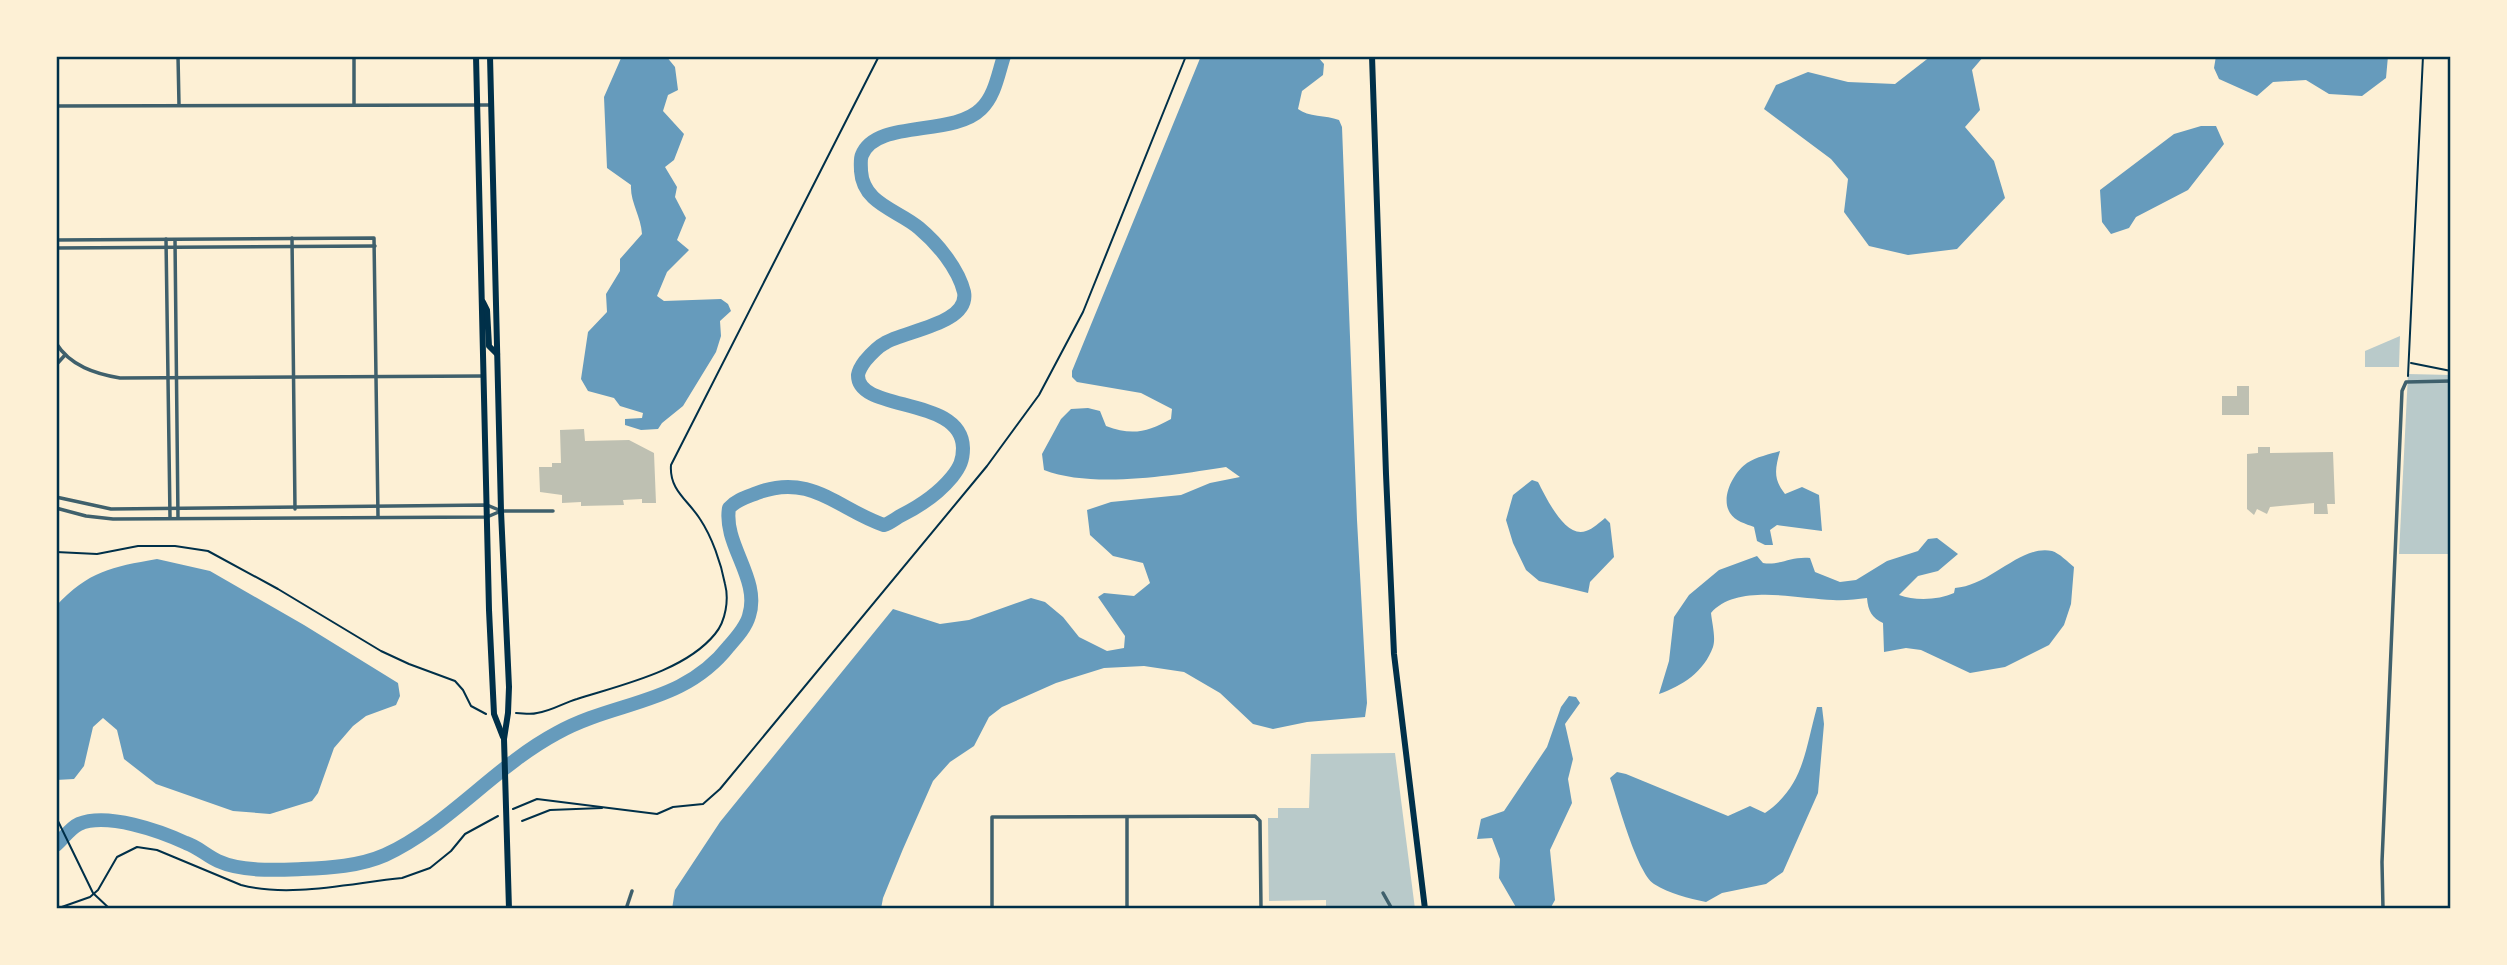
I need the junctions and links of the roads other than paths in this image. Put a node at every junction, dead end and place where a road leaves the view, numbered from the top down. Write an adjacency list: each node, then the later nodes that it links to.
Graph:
1 (178, 56): 6 (street)
2 (354, 56): 7 (street)
3 (476, 56): 8 (main road)
4 (490, 56): 9 (main road)
5 (1373, 56): 56 (main road)
6 (179, 105): 7 (street); 10 (street)
7 (354, 105): 8 (street)
8 (476, 105): 9 (street); 20 (main road)
9 (491, 105): 23 (main road)
10 (56, 106)
11 (292, 238): 13 (street); 15 (street); 16 (street)
12 (166, 239): 13 (street); 14 (street); 17 (street)
13 (175, 239): 18 (street)
14 (56, 240)
15 (292, 246): 16 (street); 18 (street); 27 (street)
16 (374, 246): 28 (street)
17 (166, 247): 18 (street); 19 (street); 29 (street)
18 (175, 247): 30 (street)
19 (56, 248)
20 (482, 300): 23 (main road); 26 (main road)
21 (56, 343): 22 (street)
22 (58, 351): 24 (street)
23 (497, 354): 39 (main road)
24 (65, 355): 25 (street); 29 (street)
25 (56, 365)
26 (484, 376): 28 (street); 33 (main road)
27 (293, 377): 28 (street); 30 (street); 38 (street)
28 (374, 377): 34 (street)
29 (167, 378): 30 (street); 36 (street)
30 (176, 378): 37 (street)
31 (2451, 381): 57 (street)
32 (56, 496): 36 (street)
33 (487, 505): 34 (street); 39 (street); 43 (main road)
34 (377, 507): 38 (street); 41 (street)
35 (56, 508): 44 (street)
36 (170, 509): 37 (street); 44 (street)
37 (178, 509): 38 (street); 45 (street)
38 (295, 509): 42 (street)
39 (501, 511): 40 (street); 43 (street); 46 (main road)
40 (553, 511)
41 (378, 516): 42 (street); 43 (street)
42 (295, 517): 45 (street)
43 (488, 517): 46 (main road)
44 (170, 518): 45 (street)
45 (178, 518)
46 (504, 739): 50 (main road)
47 (1128, 818): 52 (street); 53 (street); 54 (street)
48 (632, 891): 51 (street)
49 (1383, 893): 55 (street)
50 (509, 909)
51 (626, 909)
52 (992, 909)
53 (1127, 909)
54 (1261, 909)
55 (1392, 909)
56 (1425, 909)
57 (2383, 909)

